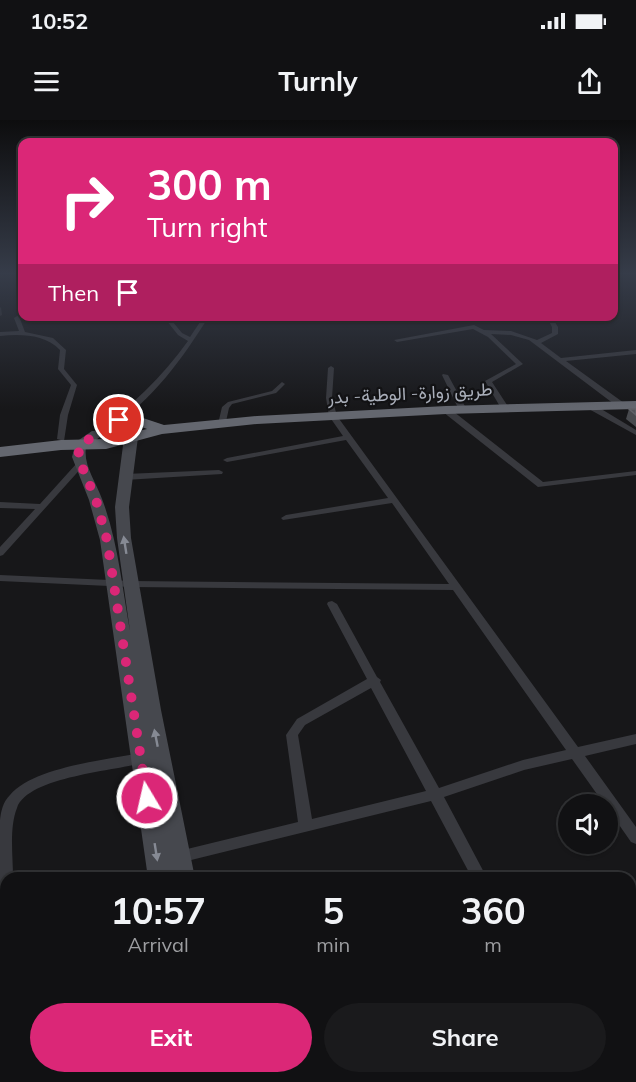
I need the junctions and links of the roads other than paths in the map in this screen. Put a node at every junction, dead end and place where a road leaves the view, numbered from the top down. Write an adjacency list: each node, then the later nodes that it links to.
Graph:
1 (19, 321): 5 (street)
2 (169, 321): 8 (street)
3 (204, 321): 8 (street)
4 (551, 321): 10 (street)
5 (22, 332): 7 (street); 28 (street)
6 (485, 332): 9 (street); 10 (street); 18 (street)
7 (0, 334)
8 (191, 340): 22 (street)
9 (397, 340)
10 (536, 343): 12 (street)
11 (636, 352): 12 (street)
12 (561, 360): 16 (street)
13 (331, 368): 21 (street)
14 (445, 375): 20 (street)
15 (282, 384): 23 (street)
16 (629, 405): 17 (highway, طريق زوارة- الوطية- بدر)
17 (590, 406): 18 (highway, طريق زوارة- الوطية- بدر); 26 (street)
18 (506, 408): 20 (highway, طريق زوارة- الوطية- بدر)
19 (446, 410): 20 (highway, طريق زوارة- الوطية- بدر); 21 (highway, طريق زوارة- الوطية- بدر); 35 (street)
20 (464, 410)
21 (333, 416): 23 (highway, طريق زوارة- الوطية- بدر); 27 (street)
22 (131, 424): 24 (highway); 24 (highway); 25 (highway); 29 (highway); 36 (street)
23 (222, 424): 24 (highway, طريق زوارة- الوطية- بدر)
24 (186, 427)
25 (96, 434): 28 (highway); 29 (street)
26 (636, 434)
27 (349, 437): 32 (street); 37 (street)
28 (61, 439): 30 (highway)
29 (80, 445): 31 (highway); 33 (street)
30 (0, 446)
31 (0, 452)
32 (227, 460)
33 (80, 465): 39 (street); 43 (street)
34 (219, 472): 36 (street)
35 (636, 473)
36 (125, 477): 43 (street, one-way to 36)
37 (394, 500): 40 (street); 44 (street)
38 (0, 505): 39 (street)
39 (42, 507): 41 (street)
40 (286, 518)
41 (0, 553)
42 (0, 578): 43 (street)
43 (122, 584): 44 (street); 49 (street); 53 (street, one-way to 43)
44 (456, 587): 48 (street)
45 (332, 604): 46 (street)
46 (375, 680): 50 (street); 51 (street)
47 (636, 739): 48 (street)
48 (572, 752): 50 (street); 52 (street)
49 (141, 758): 54 (street); 55 (street, one-way to 55)
50 (437, 794): 51 (street); 57 (street)
51 (306, 826): 53 (street)
52 (636, 838)
53 (179, 857): 56 (street)
54 (5, 872)
55 (159, 872)
56 (182, 872)
57 (477, 872)

